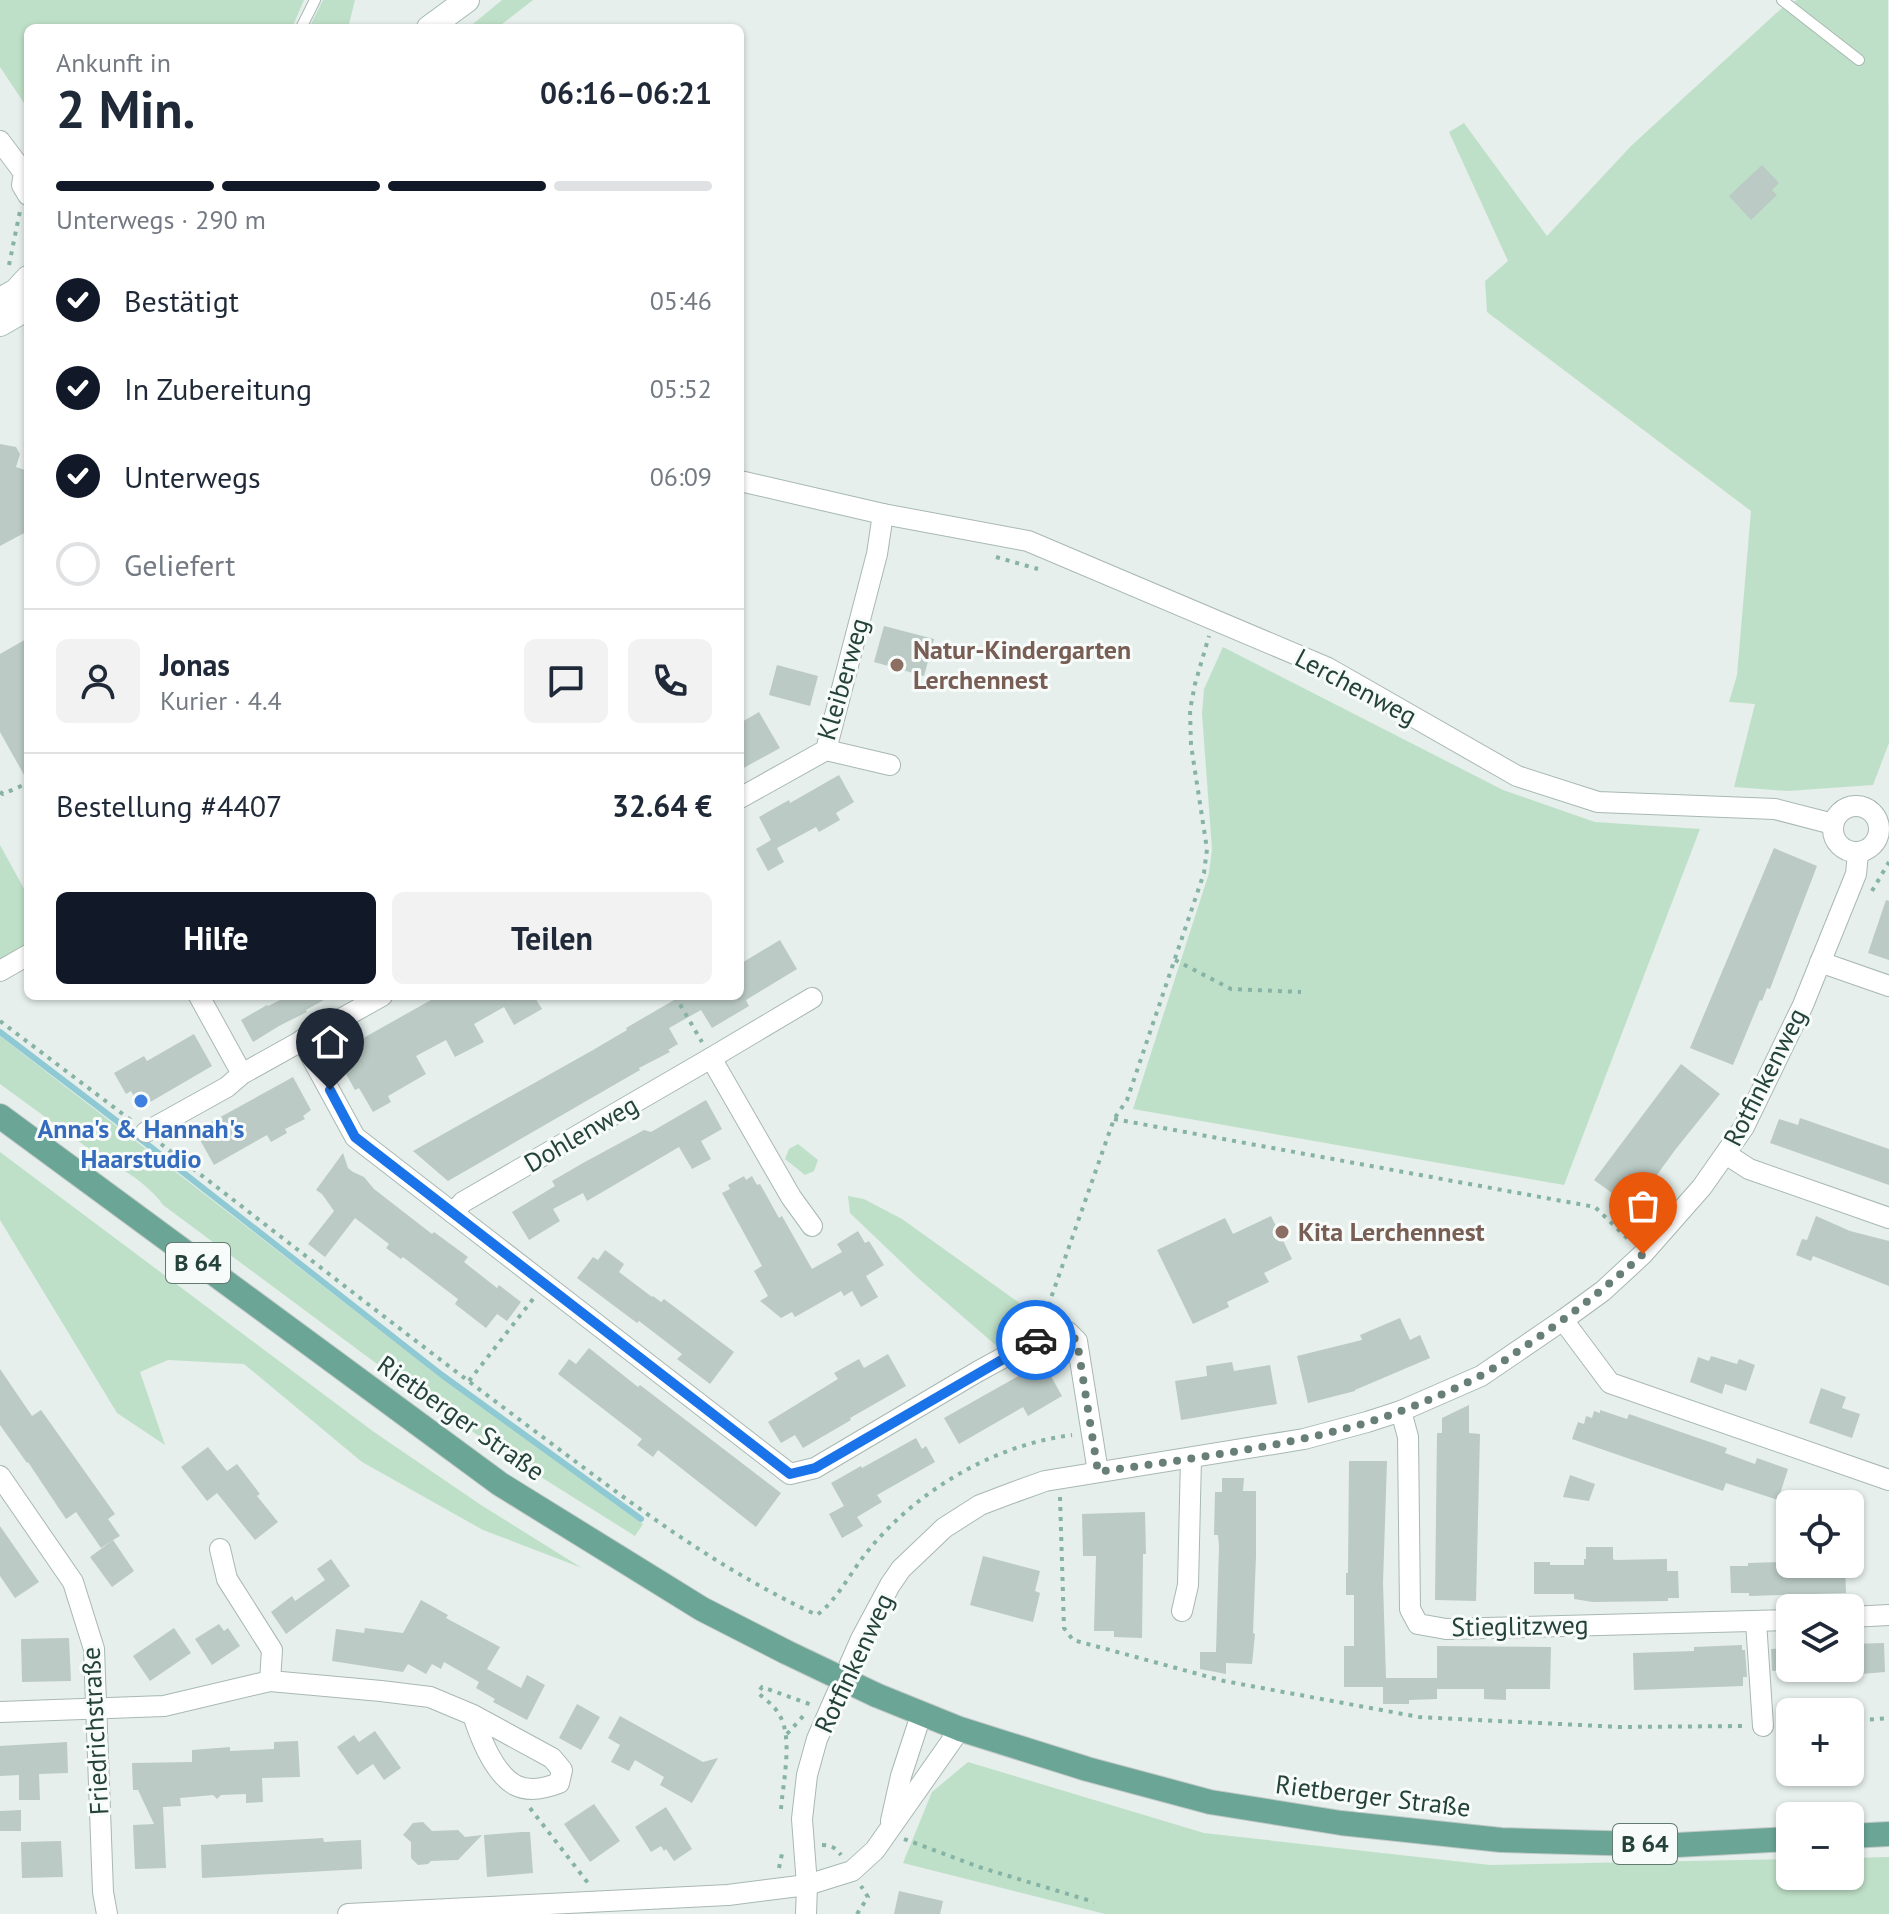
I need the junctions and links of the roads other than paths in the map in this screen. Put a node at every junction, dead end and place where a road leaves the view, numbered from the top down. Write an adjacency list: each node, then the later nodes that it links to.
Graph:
1 (315, 0): 4 (lane)
2 (467, 0): 5 (main road)
3 (1782, 0): 6 (lane)
4 (303, 24)
5 (434, 24)
6 (1859, 60)
7 (0, 141): 8 (street)
8 (24, 167): 9 (street)
9 (24, 188)
10 (17, 277): 11 (main road)
11 (0, 300)
12 (24, 310): 13 (main road)
13 (0, 324)
14 (744, 482): 15 (street, Lerchenweg)
15 (883, 514): 16 (street, Kleiberweg); 20 (street, Lerchenweg)
16 (826, 750): 17 (street); 18 (street, Kleiberweg)
17 (890, 765)
18 (744, 796)
19 (1883, 813): 20 (street); 21 (street)
20 (1833, 824): 21 (street)
21 (1858, 853): 23 (street, Rotfinkenweg)
22 (24, 957): 24 (street)
23 (1820, 962): 25 (street); 34 (street, Rotfinkenweg)
24 (0, 971)
25 (1889, 986)
26 (812, 998): 30 (street, Dohlenweg)
27 (201, 1000): 31 (street)
28 (375, 1000): 29 (street)
29 (302, 1040): 31 (street); 35 (street)
30 (711, 1058): 35 (street, Dohlenweg); 37 (street)
31 (242, 1074): 33 (street)
32 (0, 1116): 53 (main road, Rietberger Straße / B 64, bridge)
33 (146, 1132)
34 (1726, 1154): 36 (street); 38 (street, Rotfinkenweg)
35 (453, 1213): 41 (street)
36 (1889, 1218)
37 (812, 1226)
38 (1563, 1320): 39 (street, Rotfinkenweg); 43 (street)
39 (1401, 1411): 40 (street, Rotfinkenweg); 49 (street, Stieglitzweg)
40 (1191, 1458): 41 (street, Rotfinkenweg); 45 (street)
41 (1098, 1472): 61 (street, Rotfinkenweg)
42 (0, 1476): 51 (street, Friedrichstraße)
43 (1889, 1480)
44 (220, 1549): 50 (street)
45 (1182, 1611)
46 (1889, 1615): 47 (street)
47 (1864, 1616)
48 (1776, 1621): 49 (street, Stieglitzweg)
49 (1756, 1622): 55 (street)
50 (270, 1681): 51 (street); 54 (street)
51 (96, 1707): 52 (street); 62 (street, Friedrichstraße)
52 (0, 1712)
53 (922, 1712): 56 (main road, Rietberger Straße / B 64); 57 (street)
54 (473, 1715): 54 (street)
55 (1763, 1726)
56 (960, 1729): 57 (street); 60 (main road, Rietberger Straße / B 64)
57 (888, 1830): 61 (street)
58 (1889, 1834): 59 (main road)
59 (1864, 1835)
60 (1776, 1840)
61 (807, 1885): 63 (street); 64 (street, Rotfinkenweg)
62 (107, 1914)
63 (348, 1914)
64 (806, 1914)

